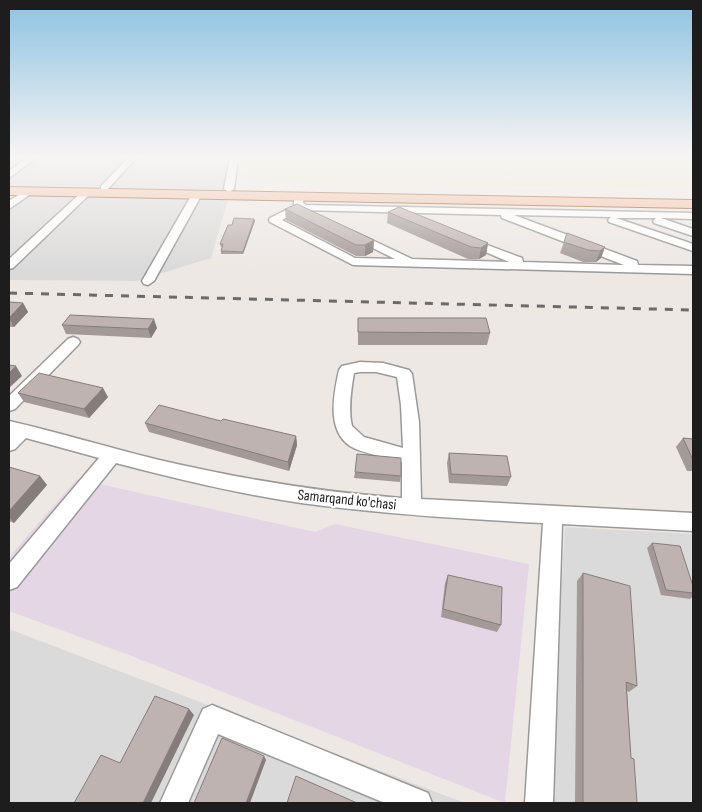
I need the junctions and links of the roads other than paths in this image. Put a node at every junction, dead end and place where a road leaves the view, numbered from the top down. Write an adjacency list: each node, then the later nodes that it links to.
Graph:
1 (22, 196): 9 (street)
2 (83, 196): 22 (street)
3 (196, 196): 26 (street)
4 (281, 196): 7 (main road)
5 (517, 196): 6 (main road)
6 (693, 198)
7 (298, 204): 8 (main road); 10 (street); 15 (lane); 21 (lane)
8 (693, 204)
9 (9, 206)
10 (394, 210): 11 (street); 16 (street)
11 (495, 212): 12 (street); 24 (street)
12 (598, 214): 13 (street); 20 (lane)
13 (642, 215): 14 (street); 18 (lane)
14 (693, 216)
15 (324, 221)
16 (420, 221)
17 (342, 229): 21 (lane)
18 (693, 233)
19 (456, 236): 23 (street)
20 (693, 248)
21 (414, 263): 23 (lane)
22 (9, 265)
23 (527, 265): 24 (lane)
24 (644, 268): 25 (lane)
25 (693, 270)
26 (148, 281)
27 (73, 342): 28 (street)
28 (9, 405)
29 (16, 429): 30 (street); 31 (street, Samarqand ko'chasi)
30 (9, 444)
31 (113, 454): 33 (street, Samarqand ko'chasi); 36 (street)
32 (410, 457): 32 (street); 33 (street)
33 (412, 507): 34 (street, Samarqand ko'chasi)
34 (553, 515): 35 (street, Samarqand ko'chasi); 39 (street)
35 (693, 522)
36 (9, 580)
37 (174, 803): 38 (street)
38 (418, 803)
39 (539, 803)

